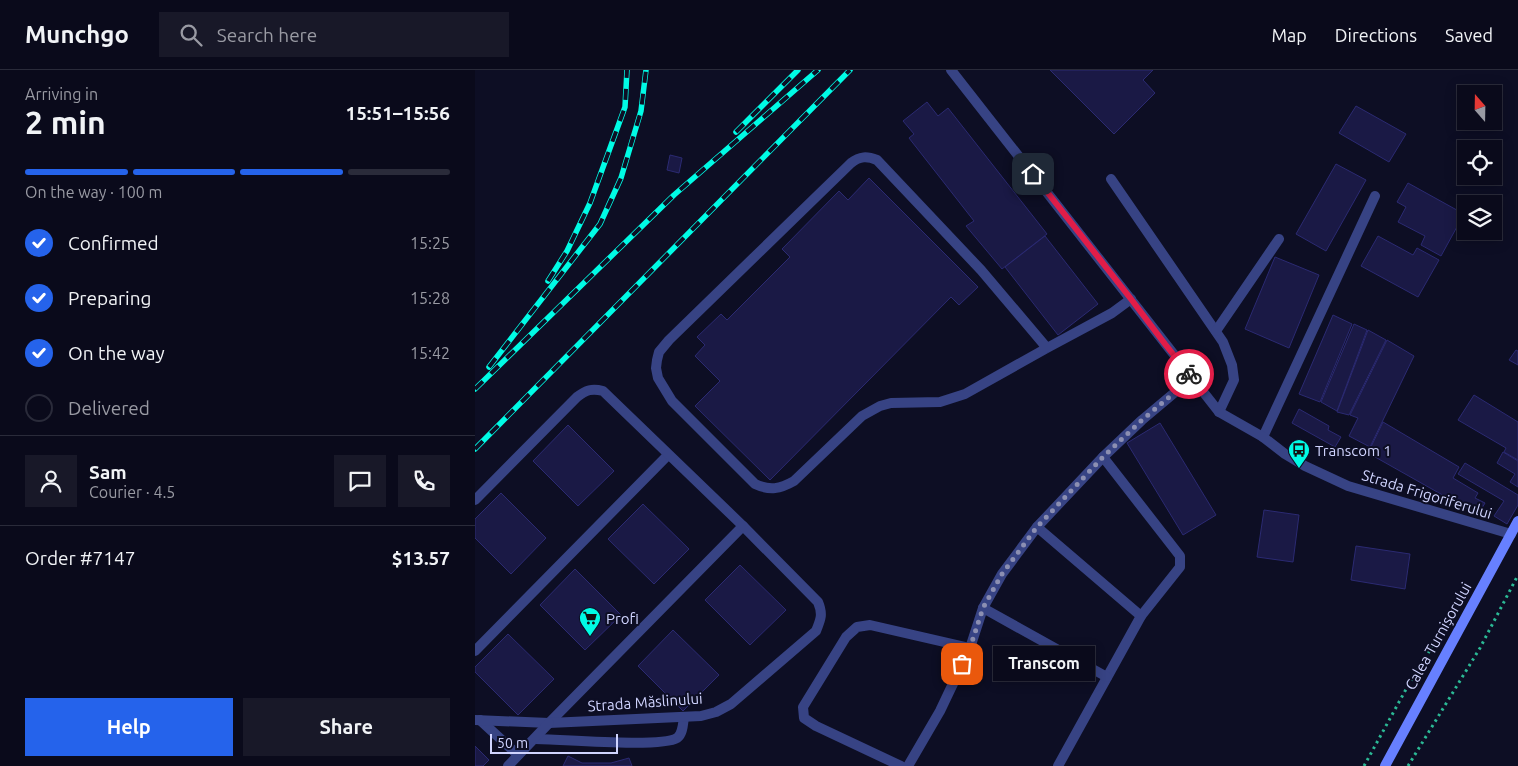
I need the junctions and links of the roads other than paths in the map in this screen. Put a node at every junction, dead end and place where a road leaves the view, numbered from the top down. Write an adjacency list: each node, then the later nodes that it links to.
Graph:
1 (951, 70): 5 (street, Strada Frigoriferului)
2 (1111, 178): 6 (street)
3 (1375, 196): 10 (street)
4 (1279, 239): 6 (street)
5 (1131, 299): 7 (street); 8 (street, Strada Frigoriferului)
6 (1216, 331): 9 (street)
7 (1047, 348): 7 (street)
8 (1192, 378): 9 (street, Strada Frigoriferului); 12 (street)
9 (1219, 412): 10 (street, Strada Frigoriferului)
10 (1263, 437): 17 (street, Strada Frigoriferului)
11 (668, 455): 13 (street, Strada Măslinului); 15 (street, Strada Măslinului); 21 (street)
12 (1103, 457): 16 (street); 19 (street)
13 (475, 500)
14 (1518, 521): 17 (street, Calea Turnișorului)
15 (743, 526): 23 (street, Strada Măslinului); 25 (street, Strada Măslinului)
16 (1037, 527): 18 (street); 19 (street)
17 (1511, 534): 32 (street, Calea Turnișorului)
18 (983, 608): 20 (street); 22 (street)
19 (1141, 616): 22 (street)
20 (970, 648): 29 (street); 30 (street)
21 (475, 651)
22 (1107, 677): 31 (street)
23 (684, 717): 25 (street, Strada Măslinului); 26 (street)
24 (477, 720): 25 (street, Strada Măslinului); 27 (street)
25 (549, 723): 26 (street, Strada Măslinului)
26 (535, 738): 27 (street, Strada Măslinului)
27 (518, 755): 28 (street, Strada Măslinului)
28 (508, 766)
29 (901, 766)
30 (908, 766)
31 (1058, 766)
32 (1385, 766)

